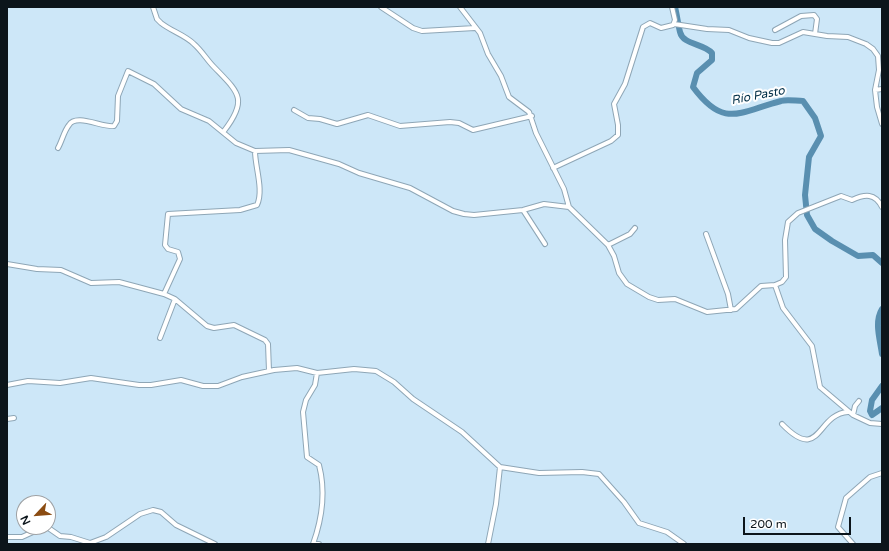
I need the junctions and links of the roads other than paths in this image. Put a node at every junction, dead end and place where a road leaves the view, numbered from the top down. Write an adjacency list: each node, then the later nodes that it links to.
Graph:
1 (153, 7): 14 (street)
2 (381, 7): 6 (street)
3 (460, 7): 6 (street)
4 (672, 7): 5 (street)
5 (676, 24): 8 (street); 17 (street)
6 (475, 28): 12 (street)
7 (775, 30): 8 (street)
8 (815, 34): 10 (street)
9 (882, 89): 10 (street)
10 (875, 90): 13 (street)
11 (294, 110): 12 (street)
12 (532, 116): 17 (street)
13 (882, 124)
14 (224, 131): 15 (street); 16 (street)
15 (58, 148)
16 (255, 151): 20 (street); 27 (street)
17 (553, 168): 19 (street)
18 (882, 206): 26 (street)
19 (568, 207): 20 (street); 24 (street)
20 (523, 210): 23 (street)
21 (635, 228): 24 (street)
22 (706, 234): 29 (street)
23 (545, 244)
24 (608, 245): 29 (street)
25 (7, 264): 27 (street)
26 (775, 285): 29 (street); 35 (street)
27 (164, 294): 28 (street)
28 (174, 299): 30 (street); 31 (street)
29 (731, 310)
30 (160, 338)
31 (268, 371): 32 (street); 33 (street)
32 (316, 373): 41 (street); 47 (street)
33 (7, 385)
34 (859, 400): 36 (street)
35 (849, 412): 36 (street); 39 (street)
36 (853, 415): 40 (street)
37 (14, 418): 38 (street)
38 (7, 419)
39 (782, 424)
40 (882, 424)
41 (500, 467): 49 (street); 50 (street)
42 (882, 473): 51 (street)
43 (56, 533): 46 (street)
44 (26, 535): 45 (street)
45 (7, 537)
46 (215, 544)
47 (313, 544): 48 (street)
48 (320, 544)
49 (488, 544)
50 (684, 544)
51 (853, 544)

